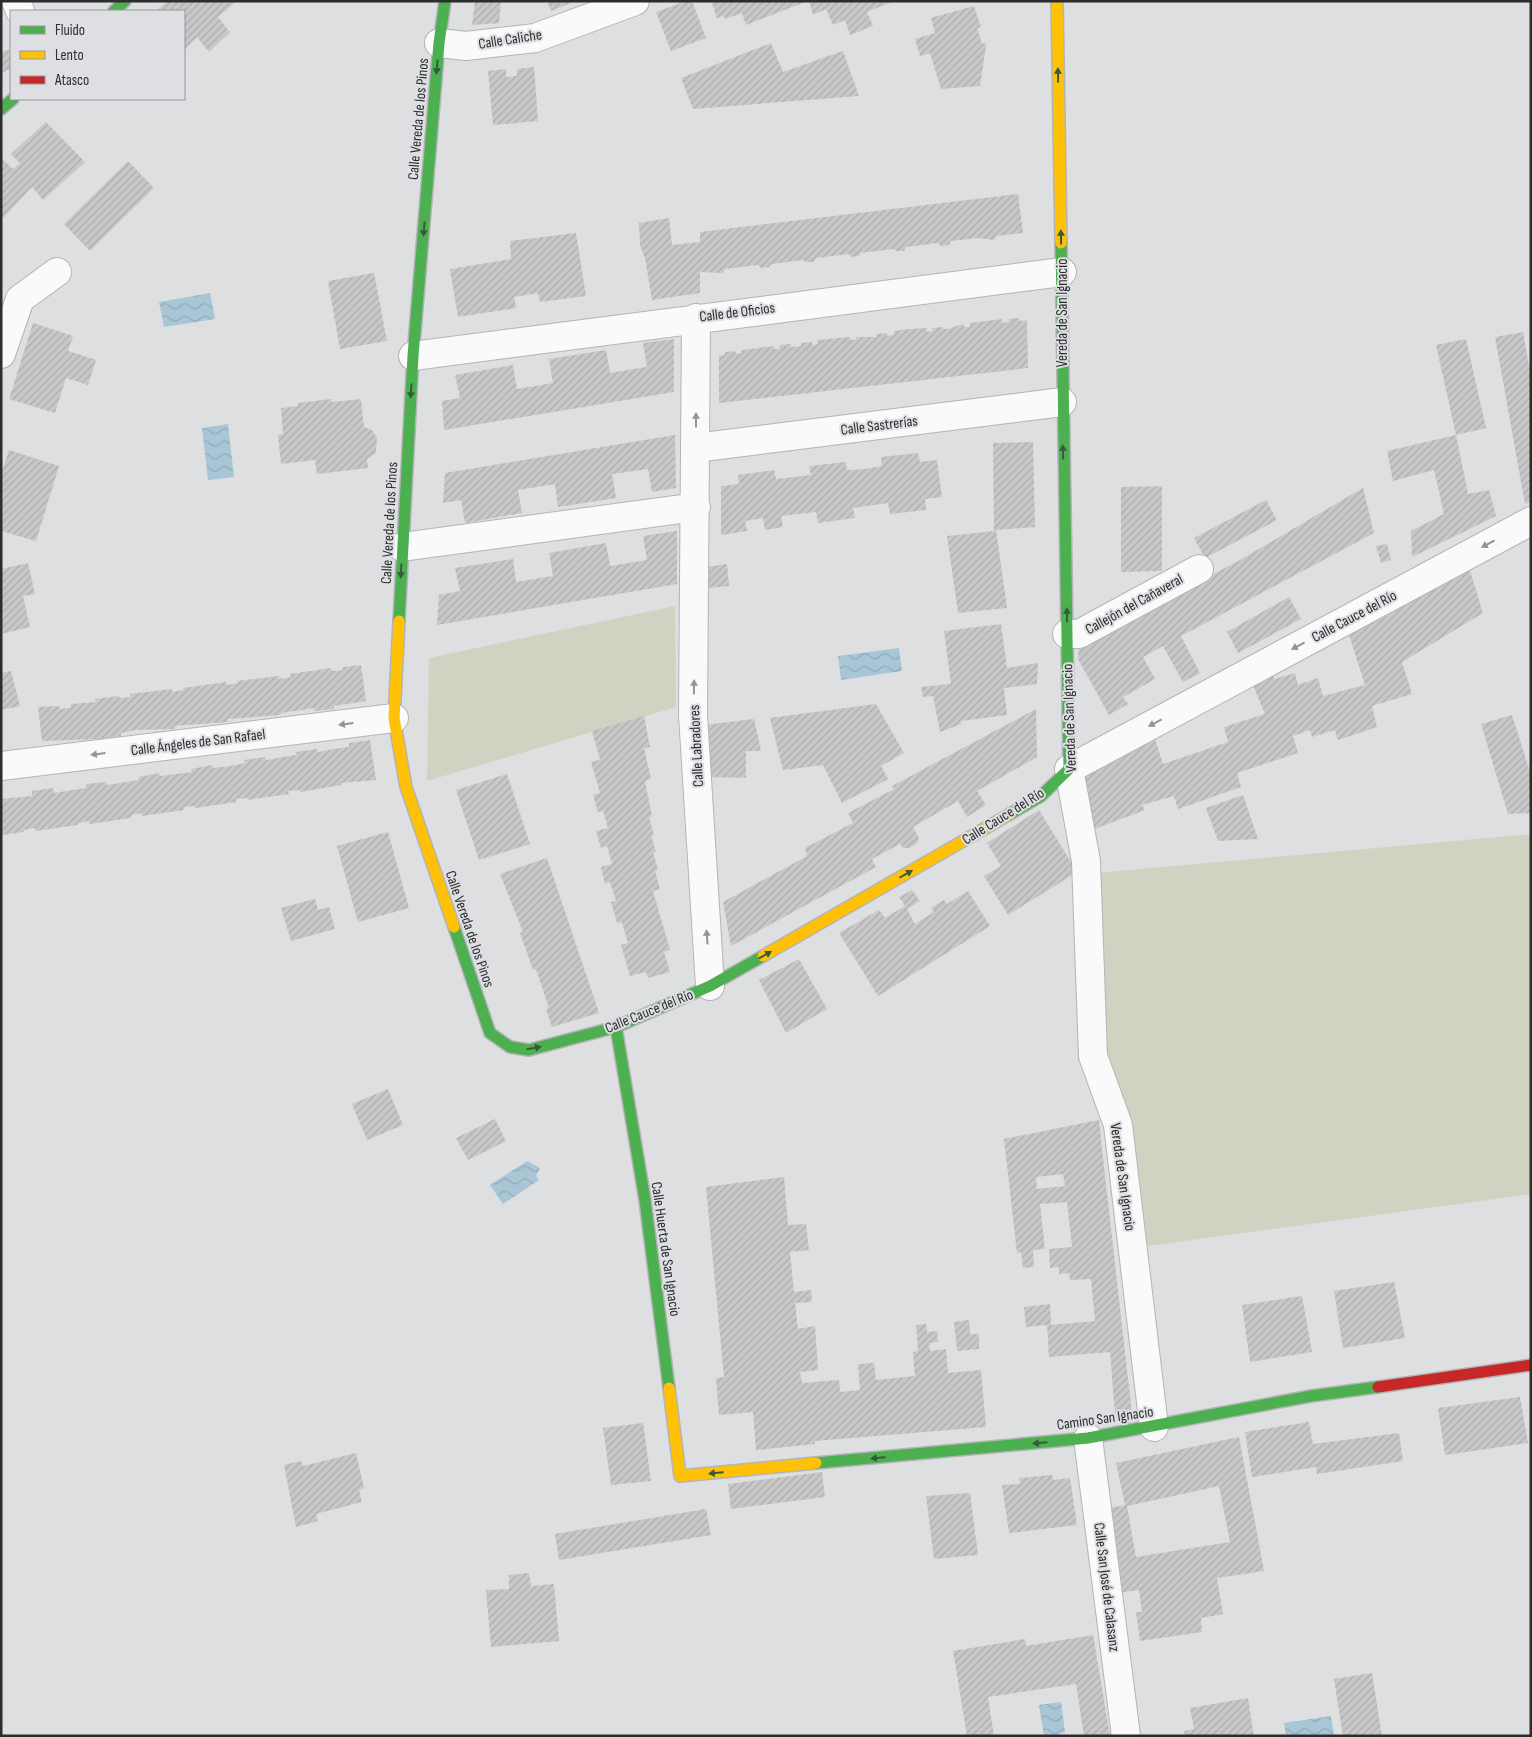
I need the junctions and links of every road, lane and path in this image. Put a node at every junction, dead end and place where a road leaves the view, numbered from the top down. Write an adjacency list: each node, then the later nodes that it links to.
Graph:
1 (125, 1): 5 (street)
2 (445, 1): 6 (street, Calle Vereda de los Pinos)
3 (635, 1): 6 (street, Calle Caliche)
4 (1057, 1): 10 (street, Vereda de San Ignacio, one-way to 4)
5 (115, 10)
6 (439, 43): 13 (street, Calle Vereda de los Pinos, one-way to 13)
7 (12, 100): 8 (street)
8 (1, 109)
9 (57, 272): 12 (street)
10 (1062, 272): 11 (street, Calle de Oficios); 14 (street, Vereda de San Ignacio)
11 (696, 318): 13 (street, Calle de Oficios); 15 (street, Calle Labradores, one-way to 11)
12 (1, 354)
13 (413, 356): 18 (street, Calle Vereda de los Pinos, one-way to 18)
14 (1062, 402): 15 (street, Calle Sastrerías); 20 (street, Vereda de San Ignacio, one-way to 14)
15 (696, 448): 16 (street, Calle Labradores)
16 (696, 507): 18 (street); 24 (street, Calle Labradores, one-way to 16)
17 (1531, 521): 23 (street, Calle Cauce del Río, one-way to 23)
18 (402, 547): 21 (street, Calle Vereda de los Pinos, one-way to 21)
19 (1199, 569): 20 (street, Callejón del Cañaveral)
20 (1067, 634): 23 (street, Vereda de San Ignacio)
21 (394, 718): 22 (street, Calle Ángeles de San Rafael, one-way to 22); 26 (street, Calle Vereda de los Pinos)
22 (1, 766)
23 (1069, 769): 24 (street, Calle Cauce del Río, one-way to 23); 28 (street, Vereda de San Ignacio)
24 (710, 986): 25 (street, Calle Cauce del Río)
25 (616, 1027): 26 (street, Calle Cauce del Río, one-way to 25); 30 (street, Calle Huerta de San Ignacio)
26 (490, 1033)
27 (1531, 1365): 28 (street, Camino San Ignacio)
28 (1154, 1427): 29 (street, Camino San Ignacio)
29 (1088, 1438): 30 (street, Camino San Ignacio, one-way to 30); 31 (street, Calle San José de Calasanz)
30 (680, 1476)
31 (1126, 1736)

